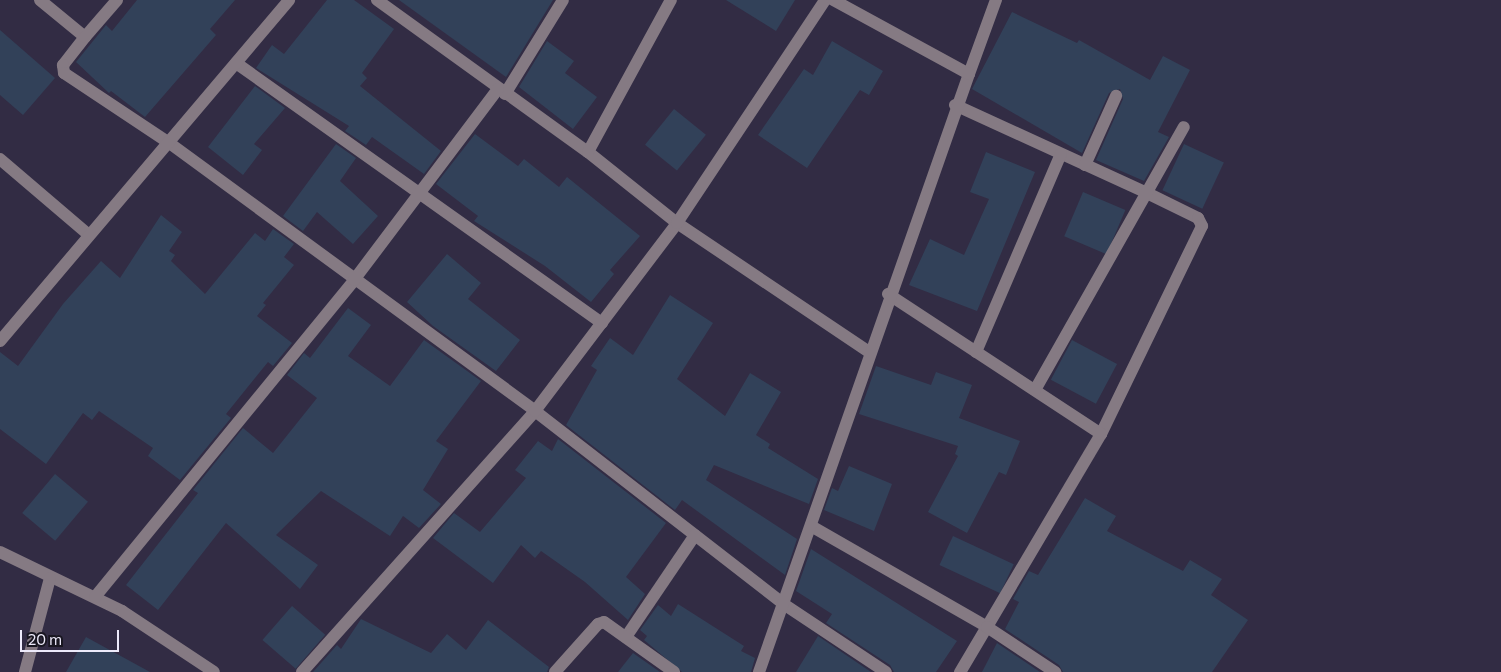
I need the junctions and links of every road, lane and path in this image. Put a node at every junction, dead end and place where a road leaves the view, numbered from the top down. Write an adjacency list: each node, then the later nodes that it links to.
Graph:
1 (40, 0): 10 (street)
2 (117, 0): 10 (street)
3 (289, 0): 11 (street)
4 (377, 0): 13 (street)
5 (563, 0): 13 (street)
6 (671, 0): 18 (street)
7 (825, 0): 24 (street)
8 (833, 0): 12 (street)
9 (996, 0): 12 (street)
10 (85, 37): 17 (street)
11 (236, 62): 17 (street); 23 (street)
12 (969, 74): 15 (street)
13 (501, 92): 18 (street); 23 (street)
14 (1116, 96): 21 (street)
15 (955, 105): 19 (street); 27 (street)
16 (1184, 127): 22 (street)
17 (168, 142): 25 (street); 26 (street)
18 (588, 152): 24 (street)
19 (1061, 154): 21 (street); 31 (street)
20 (0, 159): 25 (street)
21 (1085, 165): 22 (street)
22 (1147, 193): 32 (street); 34 (street)
23 (419, 194): 26 (street); 28 (street)
24 (677, 223): 28 (street); 30 (street)
25 (89, 236): 29 (street)
26 (354, 280): 33 (street); 39 (street)
27 (888, 294): 30 (street); 31 (street)
28 (602, 323): 33 (street)
29 (0, 341)
30 (869, 352): 35 (street)
31 (976, 352): 32 (street)
32 (1035, 390): 34 (street)
33 (535, 411): 36 (street); 45 (street)
34 (1101, 434): 41 (street)
35 (811, 526): 40 (street); 41 (street)
36 (695, 534): 40 (street); 42 (street)
37 (0, 552): 38 (street)
38 (50, 578): 39 (street); 43 (street)
39 (95, 597): 44 (street)
40 (785, 605): 48 (street); 49 (street)
41 (987, 627): 50 (street); 51 (street)
42 (626, 637): 46 (street); 47 (street)
43 (25, 672)
44 (214, 672)
45 (302, 672)
46 (555, 672)
47 (674, 672)
48 (759, 672)
49 (886, 672)
50 (960, 672)
51 (1055, 672)

